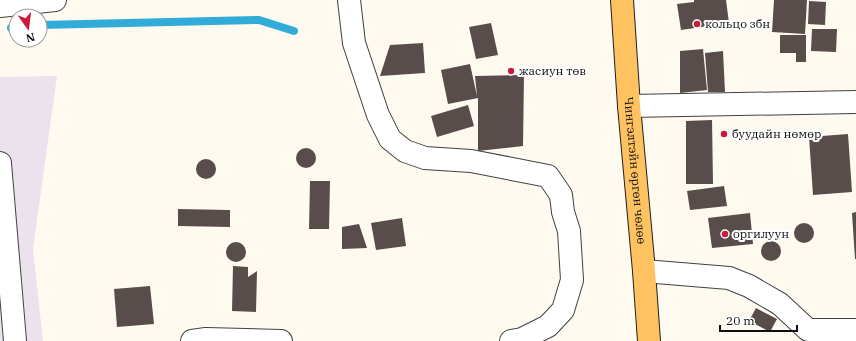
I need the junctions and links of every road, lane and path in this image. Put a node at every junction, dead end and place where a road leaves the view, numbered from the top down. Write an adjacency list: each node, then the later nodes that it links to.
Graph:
1 (55, 0): 4 (street)
2 (349, 0): 14 (street)
3 (622, 0): 6 (main road, Чингэлтэйн өргөн чөлөө)
4 (0, 6)
5 (856, 102): 6 (street)
6 (629, 106): 8 (main road, Чингэлтэйн өргөн чөлөө)
7 (0, 163): 11 (street)
8 (644, 271): 10 (street); 15 (main road, Чингэлтэйн өргөн чөлөө)
9 (856, 330): 10 (street)
10 (813, 336)
11 (15, 341)
12 (192, 341): 13 (street)
13 (281, 341)
14 (511, 341)
15 (649, 341)

